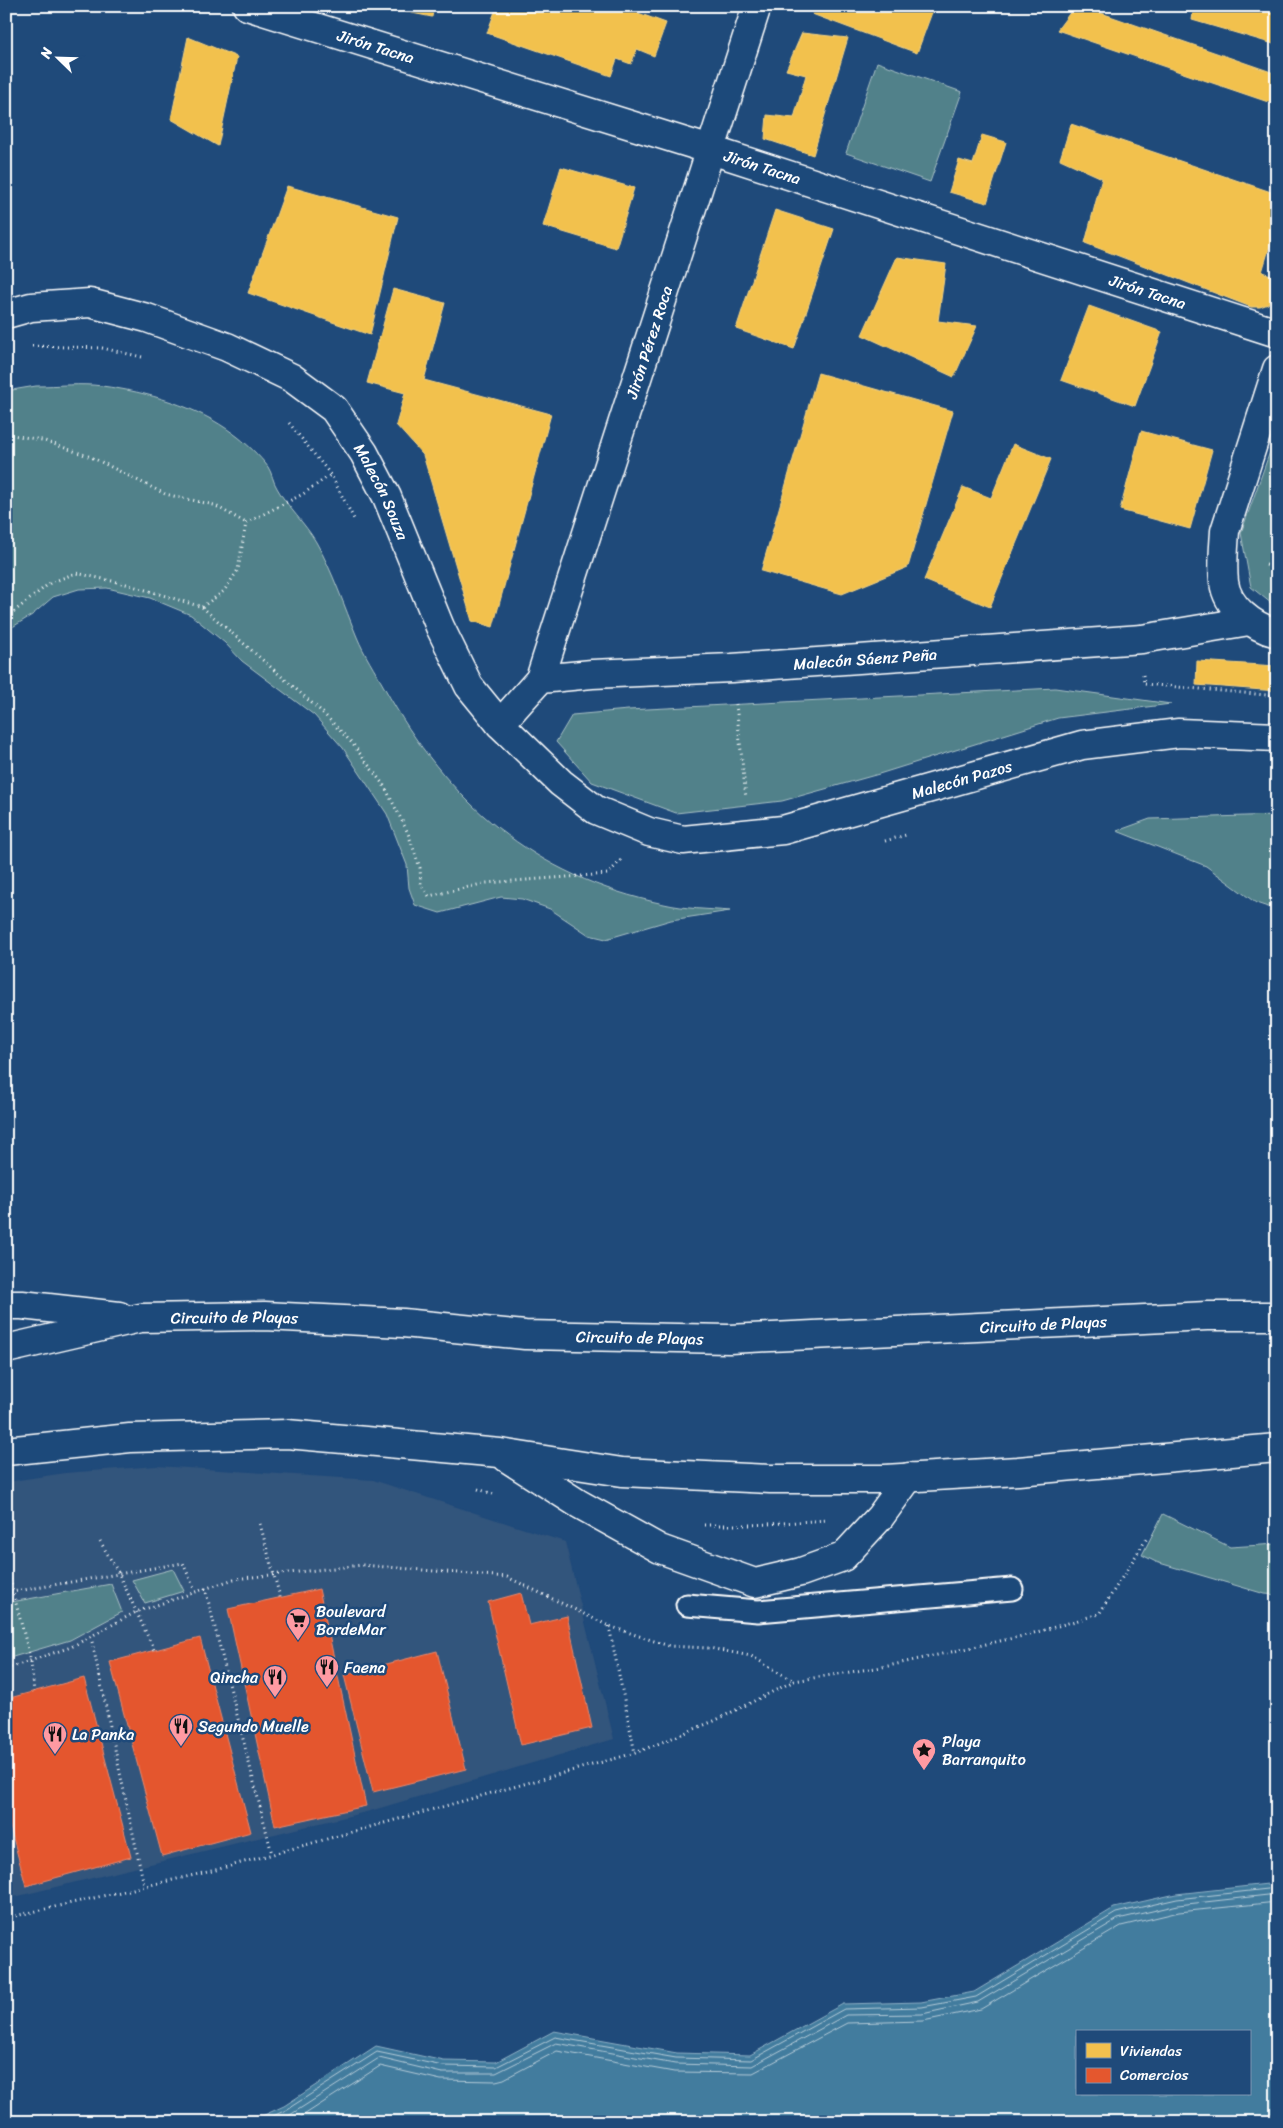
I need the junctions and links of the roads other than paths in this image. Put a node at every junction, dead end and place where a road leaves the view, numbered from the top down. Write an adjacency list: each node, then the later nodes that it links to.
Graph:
1 (247, 6): 3 (main road, Jirón Tacna)
2 (757, 6): 3 (main road, Jirón Pérez Roca)
3 (710, 150): 5 (main road, Jirón Tacna); 9 (main road, Jirón Pérez Roca)
4 (6, 314): 10 (main road, Malecón Souza)
5 (1277, 333)
6 (1277, 369): 7 (main road)
7 (1249, 621): 8 (main road); 9 (main road, Malecón Sáenz Peña)
8 (1277, 633)
9 (540, 679): 10 (main road)
10 (500, 724): 12 (main road, Malecón Souza)
11 (1277, 737): 12 (main road, Malecón Pazos)
12 (649, 832)
13 (6, 1305): 15 (main road)
14 (1277, 1316): 15 (main road, Circuito de Playas)
15 (140, 1318): 16 (main road, Circuito de Playas)
16 (6, 1349)
17 (1277, 1448): 20 (main road)
18 (6, 1451): 19 (main road)
19 (500, 1453): 20 (main road); 21 (main road)
20 (908, 1477): 21 (main road)
21 (755, 1583): 24 (lane)
22 (1012, 1589): 24 (lane)
23 (687, 1605): 24 (lane)
24 (758, 1612)

